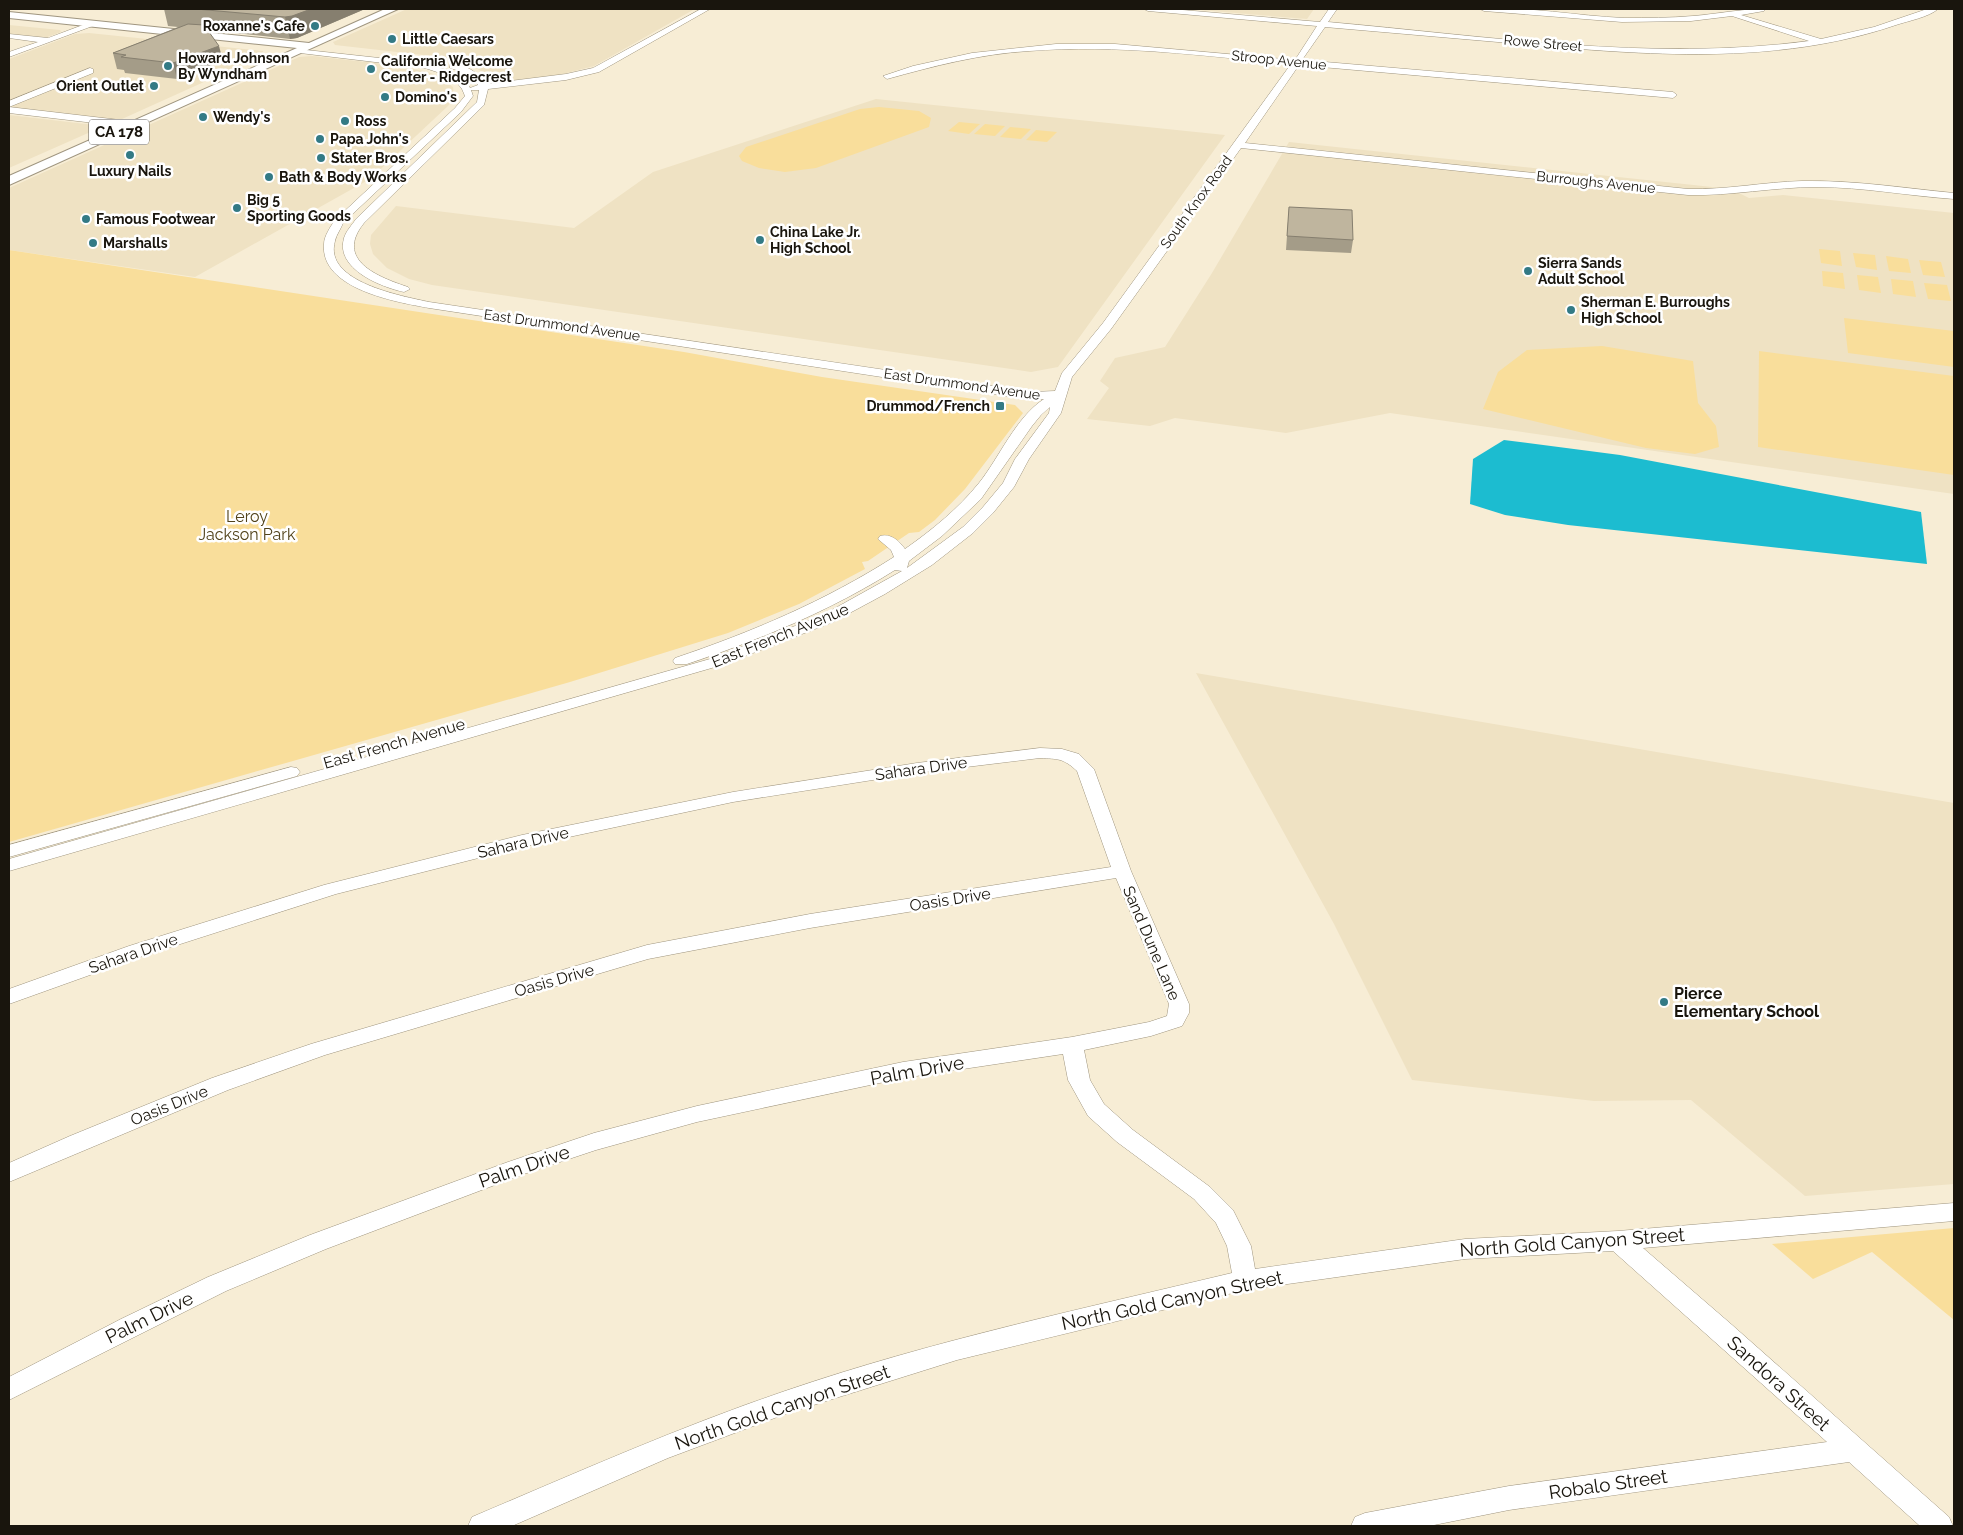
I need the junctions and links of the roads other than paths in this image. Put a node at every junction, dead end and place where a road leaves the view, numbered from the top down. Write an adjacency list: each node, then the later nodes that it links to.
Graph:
1 (377, 9): 20 (main road, CA 178)
2 (393, 9): 20 (main road, CA 178)
3 (706, 9): 26 (street)
4 (1148, 9): 15 (street, Rowe Street)
5 (1333, 9): 15 (street, South Knox Road)
6 (1484, 9): 11 (street)
7 (1707, 9): 12 (street)
8 (1761, 9): 12 (street)
9 (1934, 9): 19 (street, Rowe Street)
10 (9, 15): 14 (main road)
11 (1544, 15): 12 (street)
12 (1734, 15): 19 (street)
13 (9, 21): 16 (main road)
14 (94, 24): 16 (street); 20 (main road)
15 (1322, 24): 19 (street, Rowe Street); 23 (street, South Knox Road)
16 (79, 29): 18 (street); 21 (main road)
17 (9, 36): 18 (street)
18 (48, 40): 22 (street)
19 (1820, 42)
20 (303, 47): 21 (main road); 26 (street); 27 (street); 34 (main road, CA 178)
21 (286, 50): 31 (main road, CA 178)
22 (9, 55)
23 (1297, 62): 25 (street, Stroop Avenue); 28 (street, Stroop Avenue); 32 (street, South Knox Road)
24 (90, 71): 29 (street)
25 (887, 76)
26 (484, 87): 27 (street); 36 (street, East Drummond Avenue)
27 (467, 88): 36 (street, East Drummond Avenue)
28 (1674, 95)
29 (9, 104)
30 (9, 110): 31 (street)
31 (120, 123): 33 (main road, CA 178)
32 (1238, 145): 35 (street, Burroughs Avenue); 36 (street, South Knox Road)
33 (9, 172)
34 (9, 181)
35 (1954, 196)
36 (1061, 395): 38 (street, East French Avenue); 39 (street, East French Avenue)
37 (885, 540): 38 (street)
38 (902, 558): 39 (street); 41 (street, East French Avenue)
39 (768, 644): 42 (street, East French Avenue)
40 (1052, 754): 43 (street, Sand Dune Lane); 44 (street, Sahara Drive)
41 (9, 852)
42 (9, 865)
43 (1122, 871): 45 (street, Sand Dune Lane); 46 (street, Oasis Drive)
44 (9, 997)
45 (1072, 1046): 49 (street); 50 (street, Palm Drive)
46 (9, 1173)
47 (1954, 1212): 48 (street, North Gold Canyon Street)
48 (1618, 1241): 49 (street, North Gold Canyon Street); 51 (street, Sandora Street)
49 (1245, 1280): 52 (street, North Gold Canyon Street)
50 (9, 1389)
51 (1852, 1450): 53 (street, Robalo Street); 54 (street, Sandora Street)
52 (482, 1526)
53 (1365, 1526)
54 (1938, 1526)

